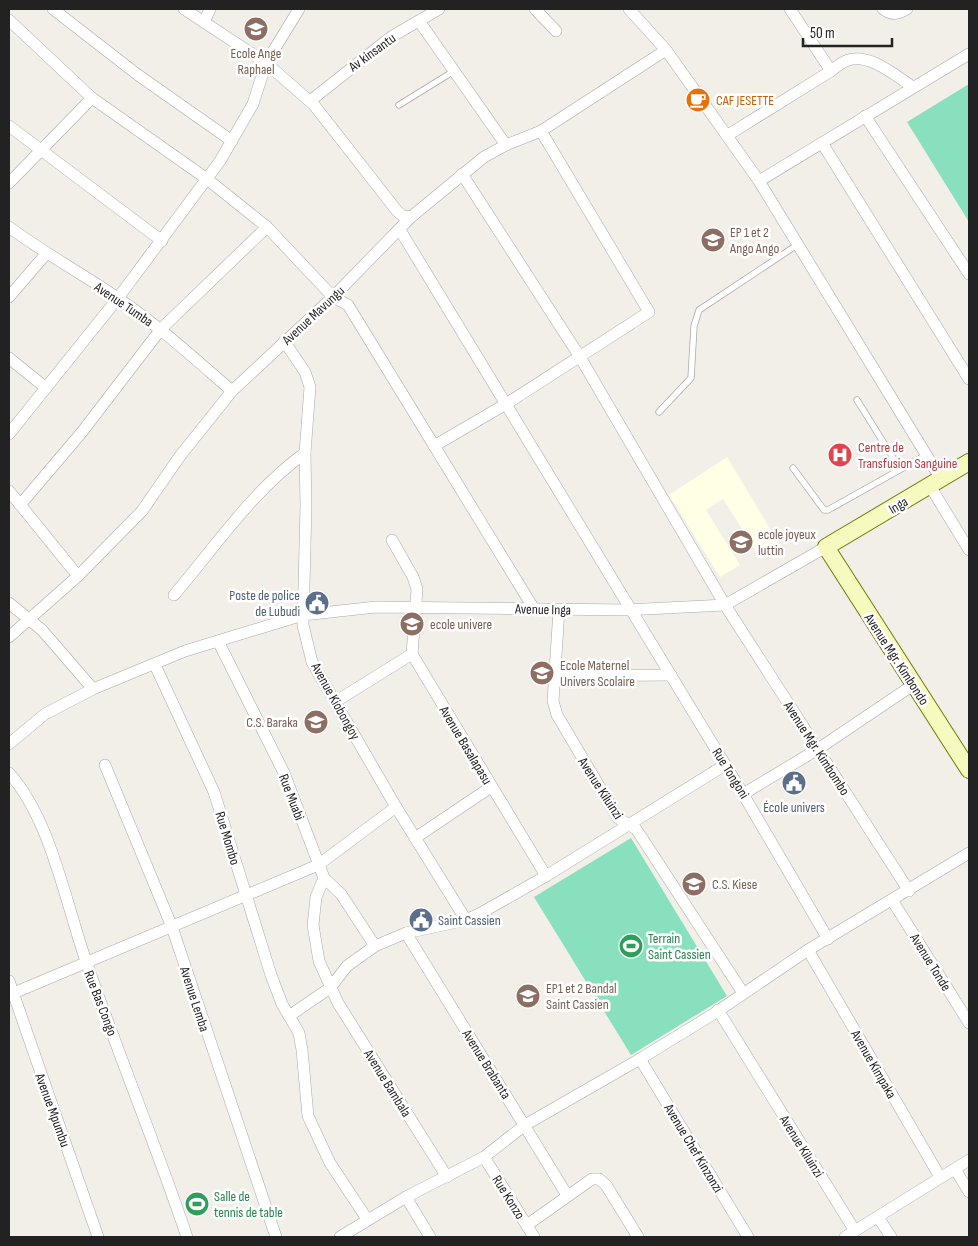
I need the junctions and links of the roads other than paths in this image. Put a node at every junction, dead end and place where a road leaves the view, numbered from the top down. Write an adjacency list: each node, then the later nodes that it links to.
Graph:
1 (53, 9): 28 (street)
2 (184, 9): 13 (street)
3 (210, 9): 13 (street)
4 (298, 9): 17 (street)
5 (439, 9): 12 (street, Av kinsantu)
6 (535, 9): 14 (street)
7 (628, 9): 15 (street)
8 (790, 9): 18 (street)
9 (883, 9): 10 (street)
10 (907, 9)
11 (9, 20): 21 (street)
12 (419, 21): 19 (street); 22 (street, Av kinsantu)
13 (204, 22): 17 (street)
14 (556, 31)
15 (666, 50): 26 (street, Avenue Mavungu); 27 (street)
16 (969, 54): 20 (street)
17 (266, 63): 22 (street); 28 (street)
18 (831, 71): 20 (street); 27 (street)
19 (454, 72): 23 (lane); 30 (street)
20 (913, 87): 24 (street)
21 (92, 98): 31 (street); 33 (street)
22 (310, 101): 36 (street)
23 (399, 105)
24 (865, 116): 29 (street); 43 (street)
25 (9, 126): 31 (street)
26 (541, 131): 30 (street, Avenue Mavungu); 49 (street)
27 (728, 134): 34 (street)
28 (232, 141): 33 (street)
29 (822, 143): 34 (street); 51 (street)
30 (506, 145): 32 (street, Avenue Mavungu)
31 (40, 150): 35 (street); 40 (street)
32 (462, 174): 36 (street, Avenue Mavungu); 49 (street, Avenue Mgr. Kimbombo)
33 (207, 179): 37 (street); 40 (street)
34 (759, 181): 41 (street)
35 (9, 183)
36 (412, 217): 39 (street, Avenue Mavungu)
37 (267, 227): 45 (street); 47 (street)
38 (9, 228): 42 (street, Avenue Tumba)
39 (400, 230): 45 (street, Avenue Mavungu); 55 (street, Rue Tongoni)
40 (162, 240): 46 (street)
41 (797, 245): 56 (lane); 60 (street)
42 (46, 254): 44 (street); 46 (street, Avenue Tumba)
43 (969, 274)
44 (9, 297)
45 (333, 297): 48 (street, Avenue Mavungu); 58 (street)
46 (118, 298): 47 (street, Avenue Tumba); 52 (street)
47 (161, 329): 53 (street, Avenue Tumba); 66 (street)
48 (284, 341): 53 (street, Avenue Mavungu); 59 (street, Avenue Kiobongoy)
49 (580, 357): 55 (street); 73 (street, Avenue Mgr. Kimbombo)
50 (9, 358): 52 (street)
51 (969, 379)
52 (46, 388): 57 (street)
53 (232, 391): 70 (street, Avenue Mavungu)
54 (857, 400): 63 (lane)
55 (506, 404): 58 (street); 77 (street, Rue Tongoni)
56 (659, 412)
57 (9, 434)
58 (434, 446): 75 (street)
59 (305, 453): 71 (street); 78 (street, Avenue Kiobongoy)
60 (926, 455): 63 (lane); 64 (street)
61 (969, 462): 64 (street, Inga)
62 (793, 468): 63 (lane)
63 (900, 470)
64 (936, 483): 68 (street, Inga); 69 (street)
65 (9, 492): 66 (street)
66 (20, 505): 70 (street)
67 (392, 540): 74 (street)
68 (826, 548): 73 (street, Avenue Inga); 86 (street, Avenue Mgr. Kimbondo)
69 (969, 550)
70 (78, 576): 79 (street, Avenue Mavungu)
71 (174, 595)
72 (9, 603): 79 (street)
73 (725, 605): 77 (street, Avenue Inga); 90 (street, Avenue Mgr. Kimbombo)
74 (417, 607): 75 (street, Avenue Inga); 78 (street, Avenue Inga); 82 (street)
75 (534, 609): 76 (street, Avenue Inga)
76 (558, 610): 77 (street, Avenue Inga); 85 (street, Avenue Kiluinzi)
77 (630, 610): 84 (street, Rue Tongoni)
78 (303, 616): 81 (street, Avenue Inga); 88 (street, Avenue Kiobongoy)
79 (29, 620): 80 (street, Avenue Mavungu); 87 (street)
80 (9, 637)
81 (218, 641): 83 (street, Avenue Inga); 101 (street, Rue Muabi)
82 (412, 654): 88 (street); 95 (street, Avenue Basalapasu)
83 (155, 665): 87 (street, Avenue Inga); 105 (street, Rue Mombo)
84 (671, 675): 85 (street); 92 (street, Rue Tongoni)
85 (555, 676): 98 (street, Avenue Kiluinzi)
86 (913, 685): 90 (street); 93 (street, Avenue Mgr. Kimbondo)
87 (93, 689): 89 (street, Avenue Inga)
88 (335, 702): 97 (street, Avenue Kiobongoy)
89 (9, 744)
90 (818, 749): 96 (street); 104 (street, Avenue Mgr. Kimbombo)
91 (105, 765): 108 (street, Avenue Lemba)
92 (725, 765): 96 (street, Rue Tongoni); 98 (street)
93 (969, 770)
94 (9, 773): 113 (street, Rue Bas Congo)
95 (491, 787): 99 (street); 102 (street, Avenue Basalapasu)
96 (743, 794): 110 (street, Rue Tongoni)
97 (396, 806): 99 (street, Avenue Kiobongoy); 101 (street)
98 (629, 825): 102 (street); 116 (street, Avenue Kiluinzi)
99 (416, 838): 107 (street, Avenue Kiobongoy)
100 (969, 853): 104 (street)
101 (318, 865): 103 (street, Rue Muabi); 105 (street)
102 (546, 876): 107 (street)
103 (324, 878): 111 (street, Rue Muabi); 115 (street, Avenue Bambala)
104 (909, 891): 106 (street)
105 (245, 897): 108 (street); 119 (street, Rue Mombo)
106 (892, 900): 110 (street); 120 (street, Avenue Tonde)
107 (466, 920): 109 (street)
108 (172, 927): 113 (street); 137 (street, Avenue Lemba)
109 (406, 933): 111 (street); 122 (street, Avenue Brabanta)
110 (828, 939): 112 (street)
111 (374, 946): 115 (street)
112 (808, 950): 116 (street); 127 (street, Avenue Kimpaka)
113 (86, 964): 117 (street); 136 (street, Rue Bas Congo)
114 (9, 981): 117 (street, Avenue Mpumbu)
115 (330, 988): 119 (street); 126 (street, Avenue Bambala)
116 (743, 993): 118 (street)
117 (11, 994): 135 (street, Avenue Mpumbu)
118 (718, 1010): 121 (street); 134 (street, Avenue Kiluinzi)
119 (289, 1016): 132 (street, Rue Mombo)
120 (969, 1023)
121 (640, 1059): 122 (street); 142 (street, Avenue Chef Kinzonzi)
122 (525, 1125): 123 (street); 129 (street, Avenue Brabanta)
123 (484, 1157): 126 (street); 133 (street, Rue Konzo)
124 (969, 1160): 125 (street)
125 (955, 1168): 127 (street); 128 (street)
126 (447, 1177): 130 (street)
127 (940, 1177): 131 (street)
128 (969, 1192)
129 (567, 1195): 133 (street); 141 (street)
130 (406, 1196): 132 (street); 139 (street)
131 (878, 1217): 134 (street); 143 (street)
132 (367, 1219): 138 (street)
133 (526, 1225): 140 (street, Rue Konzo)
134 (850, 1234)
135 (98, 1237)
136 (187, 1237)
137 (276, 1237)
138 (340, 1237)
139 (430, 1237)
140 (534, 1237)
141 (638, 1237)
142 (748, 1237)
143 (891, 1237)

